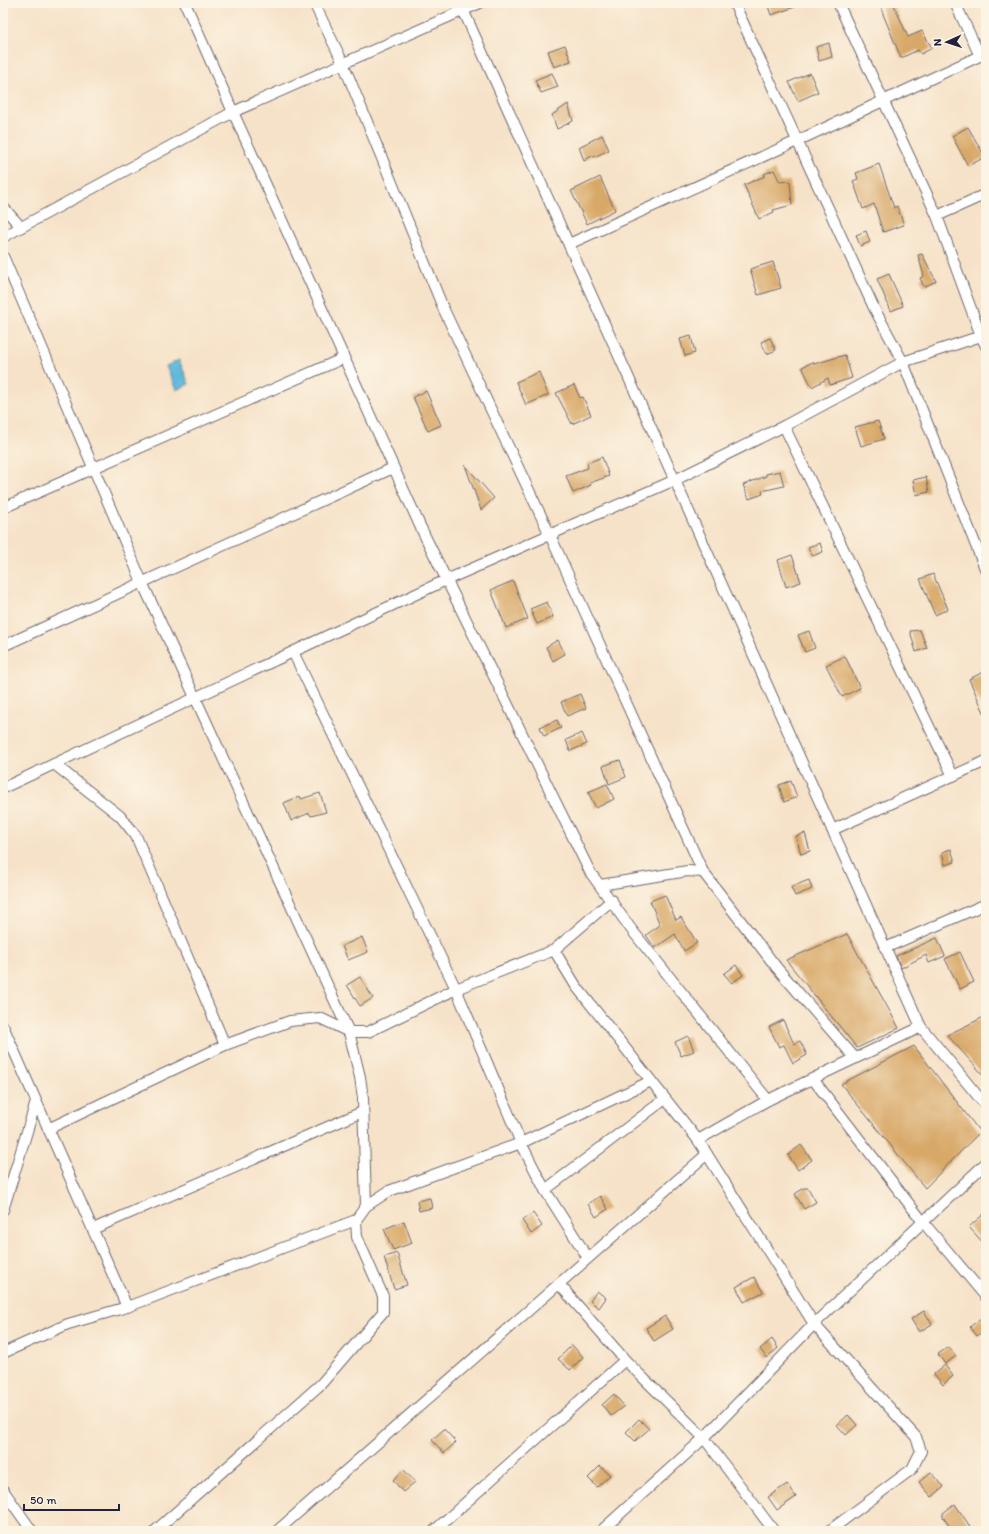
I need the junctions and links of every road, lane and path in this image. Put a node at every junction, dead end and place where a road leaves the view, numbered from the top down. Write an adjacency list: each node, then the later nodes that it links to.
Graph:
1 (185, 3): 11 (street)
2 (314, 3): 9 (street)
3 (480, 3): 7 (street)
4 (734, 3): 12 (street)
5 (838, 3): 10 (street)
6 (955, 3): 8 (street)
7 (462, 7): 9 (street); 18 (street)
8 (983, 54): 10 (street)
9 (343, 64): 11 (street); 29 (street)
10 (883, 101): 12 (street); 15 (street)
11 (233, 112): 16 (street); 22 (street)
12 (797, 141): 18 (street); 23 (street)
13 (986, 194): 15 (street)
14 (3, 207): 16 (street)
15 (937, 216): 20 (street)
16 (21, 227): 17 (street)
17 (3, 237)
18 (569, 244): 27 (street)
19 (3, 256): 26 (street)
20 (984, 334): 21 (street); 23 (street)
21 (986, 346)
22 (344, 358): 25 (street); 26 (street)
23 (903, 362): 24 (street); 30 (street)
24 (784, 426): 27 (street); 38 (street)
25 (393, 468): 31 (street); 32 (street)
26 (94, 469): 28 (street); 32 (street)
27 (675, 480): 29 (street); 40 (street)
28 (3, 508)
29 (550, 535): 31 (street); 41 (street)
30 (986, 570)
31 (446, 580): 34 (street); 42 (street)
32 (142, 582): 33 (street); 35 (street)
33 (3, 646)
34 (293, 652): 35 (street); 47 (street)
35 (194, 699): 37 (street); 50 (street)
36 (986, 761): 38 (street)
37 (54, 764): 39 (street); 51 (street)
38 (953, 776): 40 (street)
39 (3, 788)
40 (832, 830): 45 (street)
41 (703, 872): 42 (street); 52 (street)
42 (600, 885): 43 (street)
43 (612, 900): 46 (street); 56 (street)
44 (986, 904): 45 (street)
45 (885, 948): 49 (street)
46 (554, 950): 47 (street); 54 (street)
47 (456, 988): 50 (street); 62 (street)
48 (3, 1026): 57 (street)
49 (921, 1027): 52 (street); 58 (street)
50 (349, 1032): 51 (street); 59 (street)
51 (225, 1045): 60 (street)
52 (855, 1058): 53 (street)
53 (813, 1078): 56 (street); 69 (street)
54 (651, 1081): 55 (street); 62 (street)
55 (665, 1099): 61 (street); 65 (street)
56 (768, 1100): 61 (street)
57 (36, 1102): 60 (street); 67 (street)
58 (986, 1106)
59 (362, 1112): 66 (street); 70 (street)
60 (48, 1129): 70 (street)
61 (698, 1140): 63 (street)
62 (521, 1143): 65 (street); 66 (street)
63 (707, 1154): 71 (street); 75 (street)
64 (986, 1163): 69 (street)
65 (545, 1190): 71 (street)
66 (366, 1206): 68 (street)
67 (3, 1210)
68 (356, 1220): 74 (street); 81 (street)
69 (923, 1222): 73 (street); 75 (street)
70 (93, 1229): 74 (street)
71 (588, 1258): 72 (street)
72 (559, 1284): 77 (street); 82 (street)
73 (986, 1297)
74 (127, 1307): 76 (street)
75 (814, 1324): 78 (street); 86 (street)
76 (3, 1353)
77 (625, 1360): 78 (street); 83 (street)
78 (704, 1438): 84 (street); 85 (street)
79 (3, 1490): 80 (street)
80 (32, 1531)
81 (154, 1531)
82 (277, 1531)
83 (434, 1531)
84 (601, 1531)
85 (774, 1531)
86 (828, 1531)

